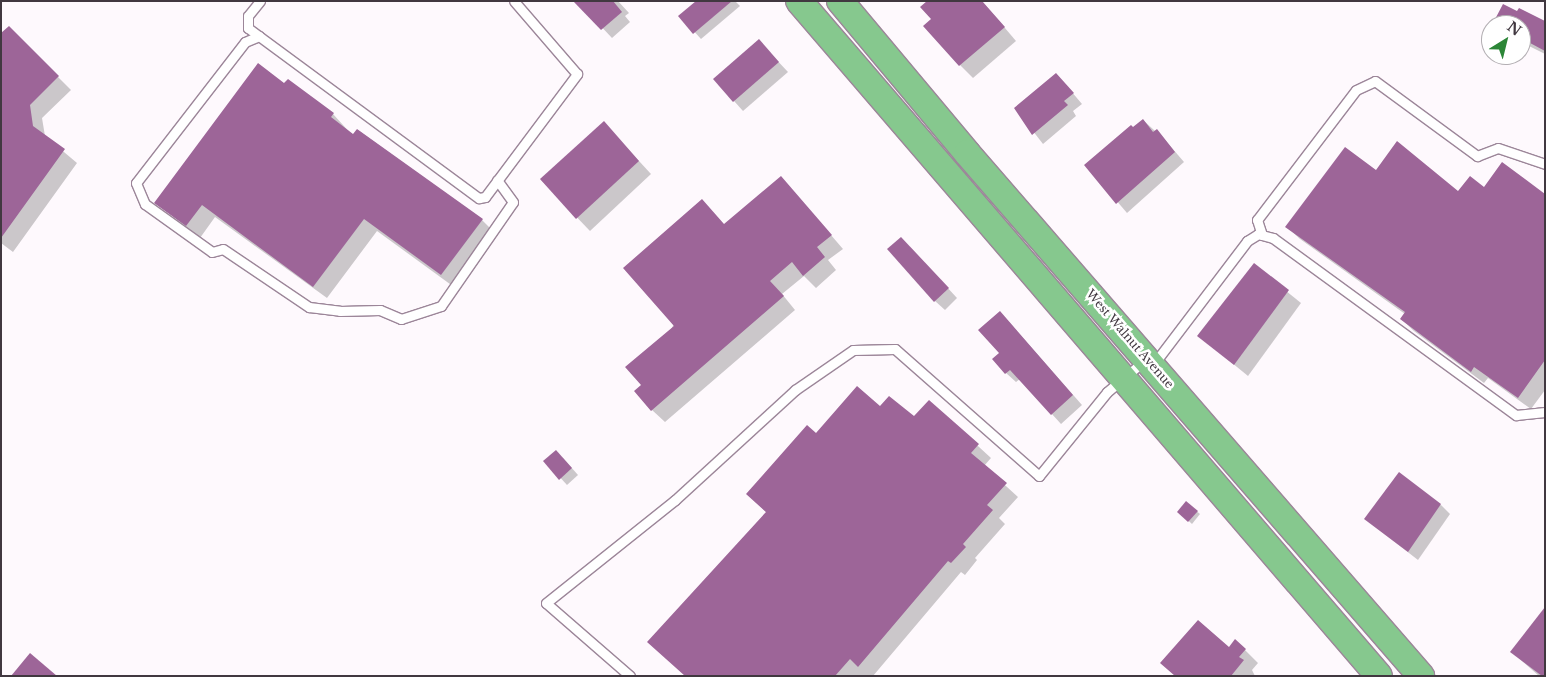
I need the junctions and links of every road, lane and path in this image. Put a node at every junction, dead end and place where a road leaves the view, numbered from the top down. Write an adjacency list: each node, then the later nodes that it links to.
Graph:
1 (260, 1): 5 (lane)
2 (514, 1): 7 (lane)
3 (799, 1): 10 (main road)
4 (840, 1): 9 (main road, West Walnut Avenue)
5 (259, 36): 7 (lane); 7 (lane)
6 (1545, 164): 8 (lane)
7 (497, 180)
8 (1262, 235): 9 (lane); 11 (lane)
9 (1150, 362): 10 (lane); 14 (main road, West Walnut Avenue)
10 (1124, 378): 12 (lane); 13 (main road)
11 (1545, 412)
12 (630, 676)
13 (1380, 676)
14 (1421, 676)

